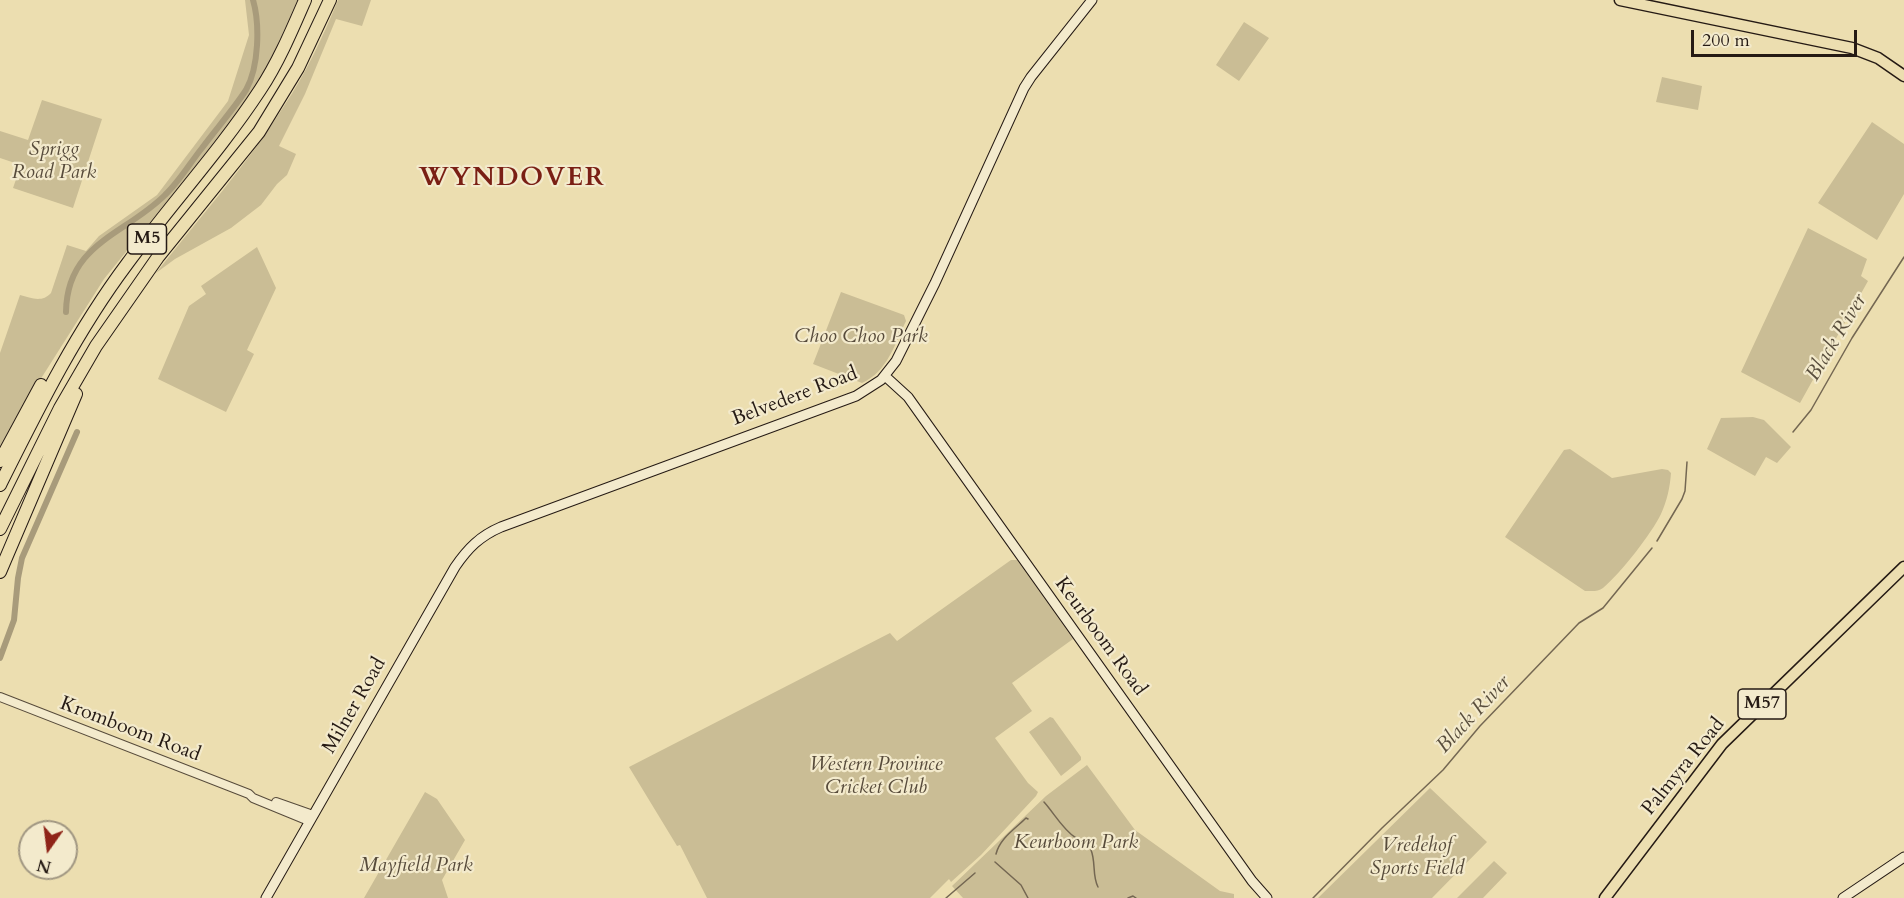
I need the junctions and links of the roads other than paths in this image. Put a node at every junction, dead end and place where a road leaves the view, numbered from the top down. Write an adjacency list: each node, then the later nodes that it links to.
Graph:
1 (305, 0): 7 (highway, M5)
2 (330, 0): 8 (highway, M5)
3 (1092, 0): 9 (main road, Belvedere Road)
4 (1620, 0): 5 (main road)
5 (1641, 2): 6 (main road)
6 (1904, 76)
7 (126, 264): 10 (highway); 11 (highway, M5)
8 (96, 346): 12 (highway, M5); 15 (highway)
9 (887, 374): 13 (main road, Belvedere Road); 20 (main road, Keurboom Road)
10 (0, 461)
11 (0, 485)
12 (0, 529)
13 (481, 537): 17 (main road, Milner Road)
14 (1904, 567): 21 (main road, Palmyra Road / M57)
15 (0, 572)
16 (0, 697): 17 (street, Kromboom Road)
17 (311, 818): 19 (main road, Milner Road)
18 (1904, 857): 22 (main road)
19 (266, 898)
20 (1267, 898)
21 (1605, 898)
22 (1843, 898)

